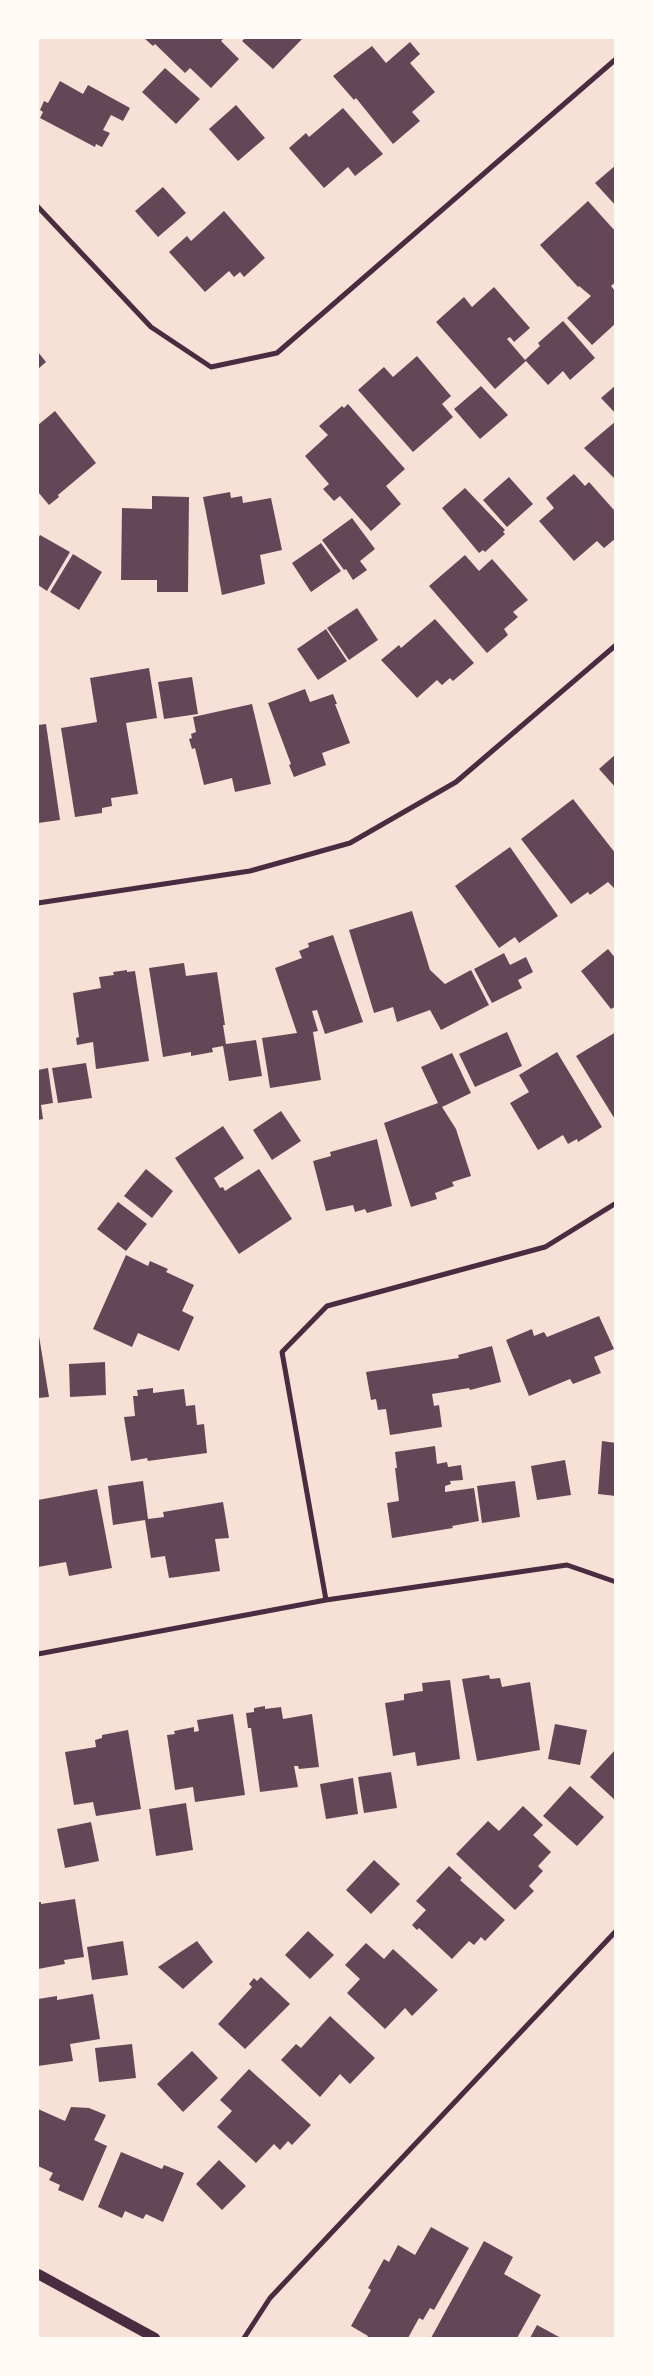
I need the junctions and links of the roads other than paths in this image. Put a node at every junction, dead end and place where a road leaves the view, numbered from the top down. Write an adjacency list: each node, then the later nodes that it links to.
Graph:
1 (616, 59): 2 (street)
2 (38, 207)
3 (616, 645): 4 (street)
4 (38, 903)
5 (616, 1203): 7 (street)
6 (616, 1582): 7 (street)
7 (326, 1600): 8 (street)
8 (38, 1654)
9 (616, 1931): 12 (street)
10 (38, 2274): 11 (main road)
11 (155, 2338)
12 (244, 2338)

